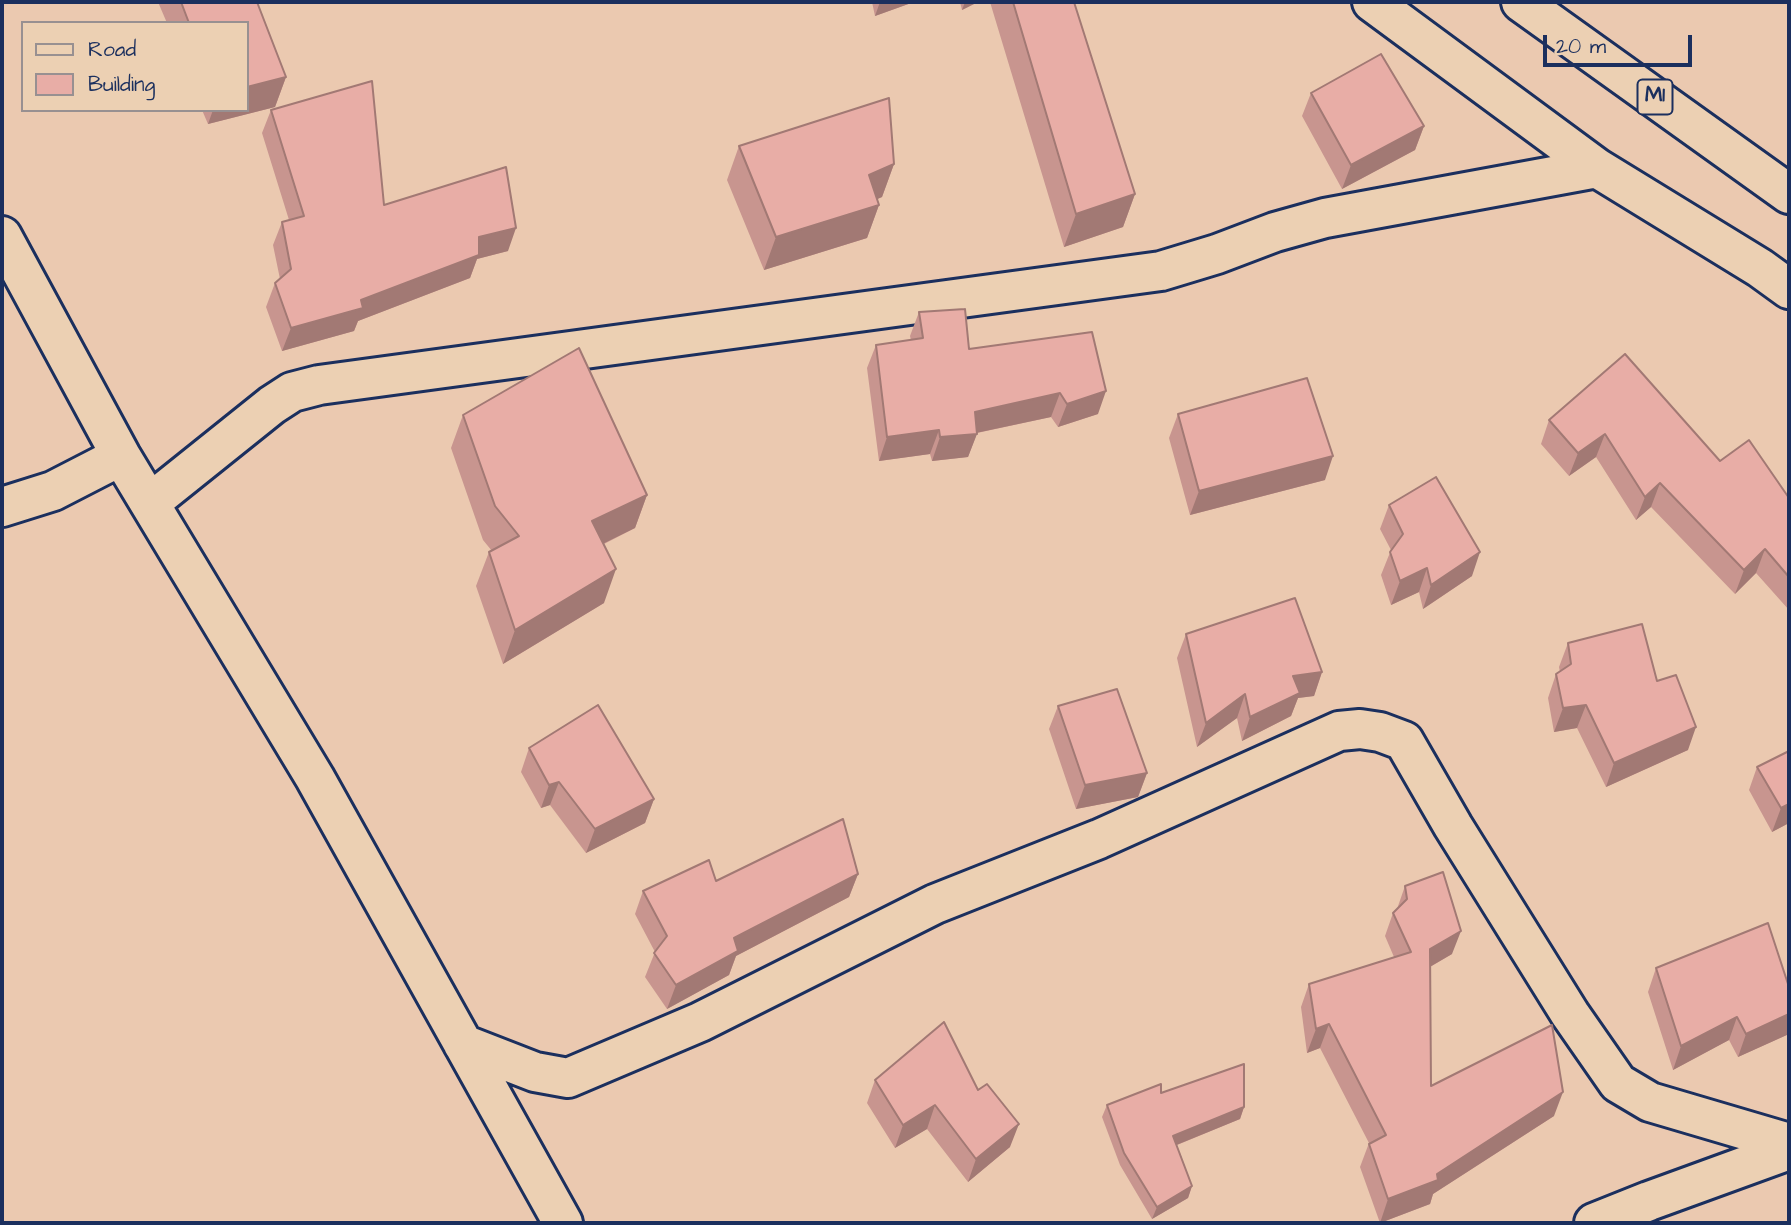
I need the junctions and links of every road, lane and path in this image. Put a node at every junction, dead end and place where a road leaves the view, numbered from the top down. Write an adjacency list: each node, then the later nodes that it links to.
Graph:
1 (1372, 2): 3 (street)
2 (1521, 2): 4 (street, M1)
3 (1597, 168): 6 (street); 8 (street)
4 (1789, 194)
5 (2, 236): 7 (street)
6 (1789, 289)
7 (121, 456): 8 (street); 9 (street)
8 (151, 502): 10 (street)
9 (2, 508)
10 (463, 1044): 11 (street); 13 (street)
11 (1789, 1143)
12 (1789, 1150): 14 (street)
13 (562, 1223)
14 (1594, 1223)

